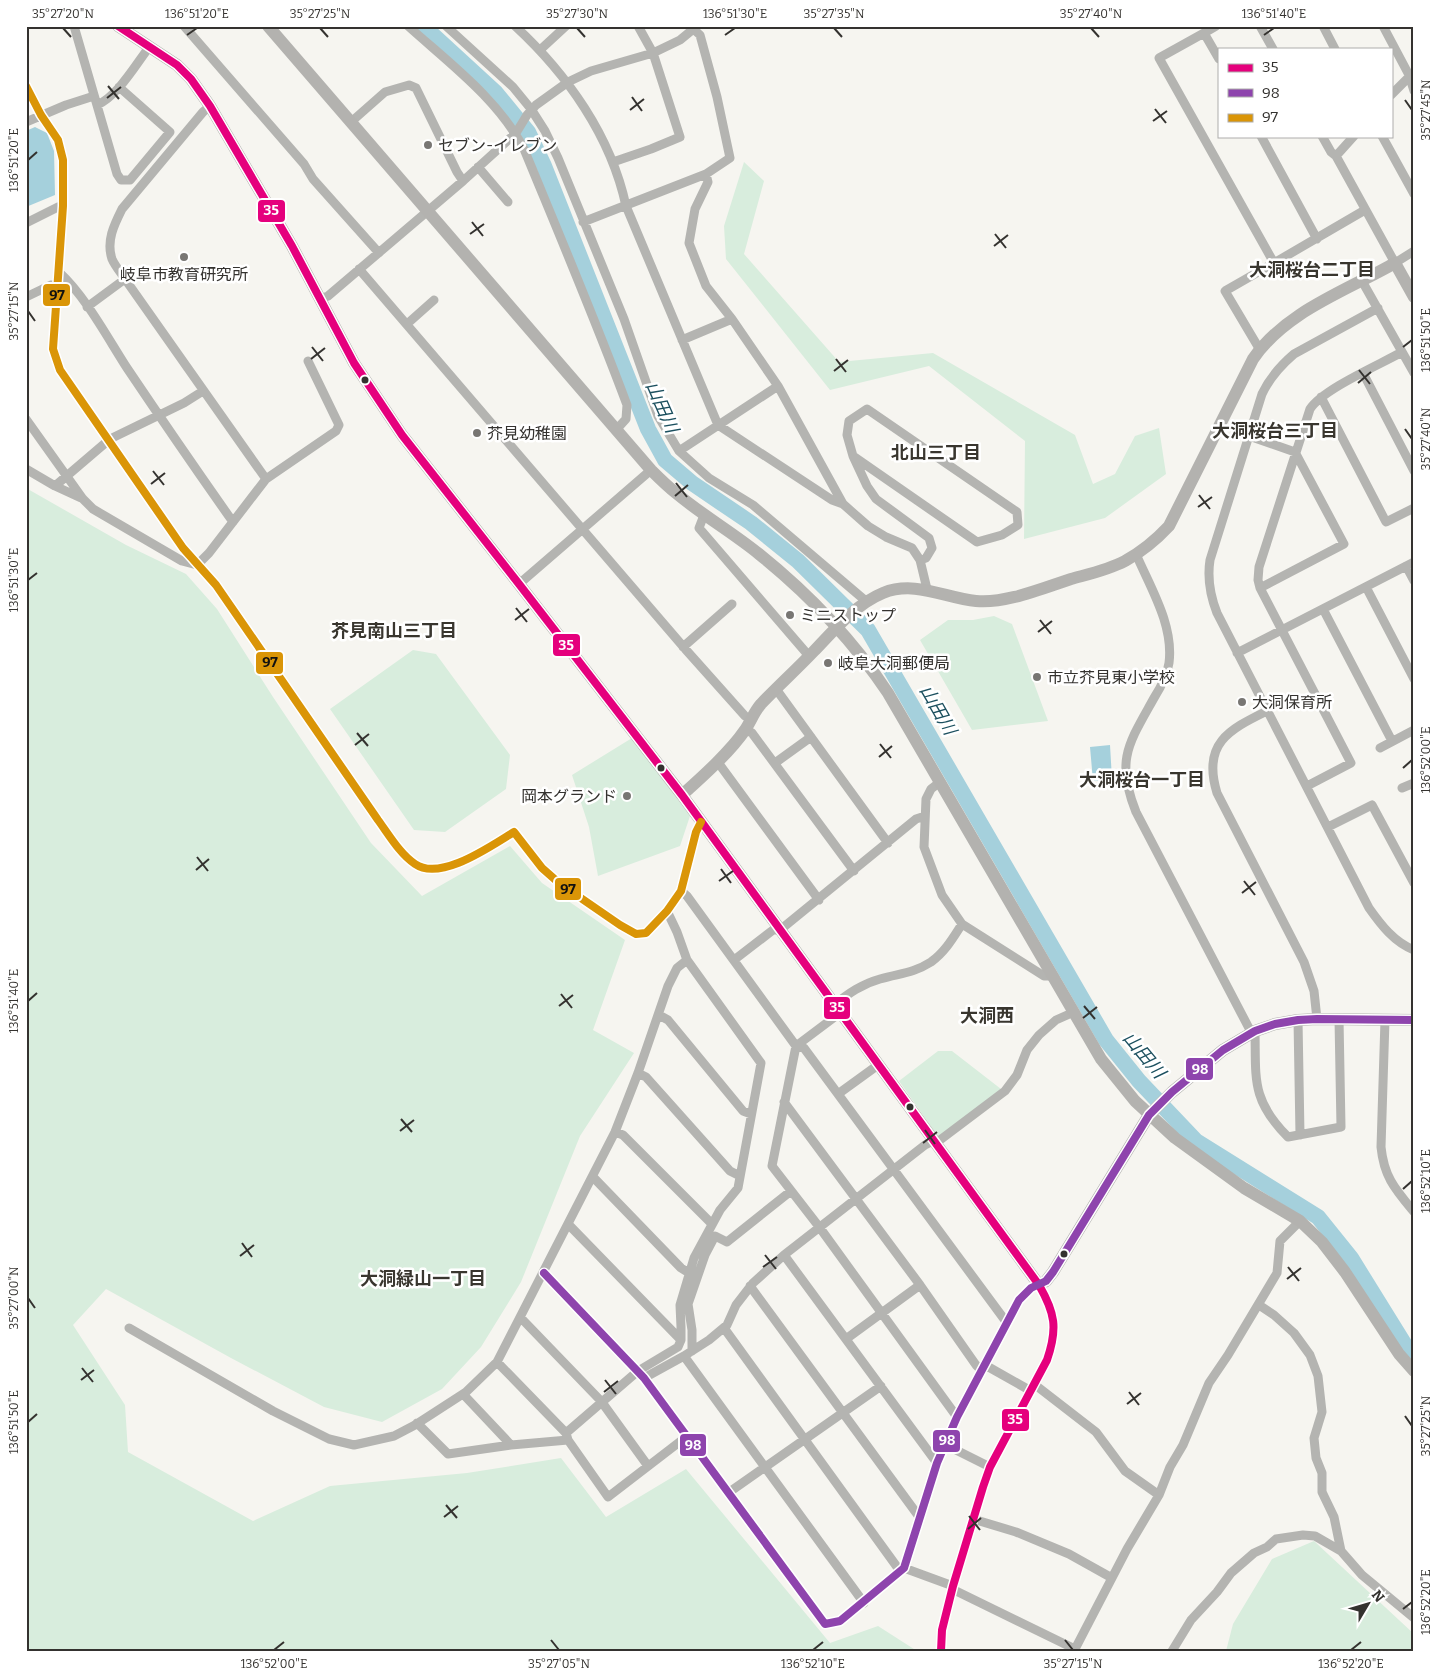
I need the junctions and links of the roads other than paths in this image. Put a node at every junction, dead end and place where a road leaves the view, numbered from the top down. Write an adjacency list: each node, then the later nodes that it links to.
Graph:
1 (74, 26): 28 (street)
2 (118, 26): 16 (street)
3 (184, 26): 54 (street)
4 (268, 26): 33 (street)
5 (408, 26): 34 (street)
6 (446, 26): 30 (street)
7 (515, 26): 19 (street)
8 (566, 26): 19 (street)
9 (638, 26): 20 (street)
10 (1216, 26): 15 (street)
11 (1260, 26): 17 (street)
12 (1323, 26): 18 (street)
13 (1383, 26): 22 (street)
14 (694, 28): 20 (street); 42 (street)
15 (1204, 33): 21 (street); 55 (street)
16 (150, 46): 25 (street); 29 (street)
17 (1272, 48)
18 (1334, 48)
19 (540, 50): 23 (street)
20 (653, 53): 23 (street); 40 (street)
21 (1218, 58)
22 (1412, 74): 26 (street); 27 (street)
23 (568, 82): 30 (street); 40 (street)
24 (26, 86): 31 (street)
25 (119, 87): 28 (street); 28 (street)
26 (1413, 88)
27 (1392, 94)
28 (96, 101): 31 (street)
29 (210, 106): 59 (street); 64 (street)
30 (529, 112): 34 (street); 50 (street)
31 (41, 115): 32 (street); 46 (street)
32 (26, 122)
33 (351, 122): 43 (street); 49 (street)
34 (517, 131): 41 (street); 82 (street)
35 (1262, 138): 52 (street)
36 (1323, 138): 39 (street)
37 (1352, 138): 39 (street)
38 (1383, 138): 44 (street)
39 (1336, 156): 48 (street)
40 (613, 162): 47 (street)
41 (478, 167): 43 (street); 45 (street)
42 (706, 174): 47 (street); 68 (street)
43 (463, 181): 49 (street)
44 (1414, 194)
45 (508, 202)
46 (63, 206): 51 (street); 58 (street)
47 (626, 206): 50 (street); 70 (street)
48 (1365, 210): 52 (street); 56 (street)
49 (428, 211): 54 (street); 82 (street)
50 (583, 222): 85 (street)
51 (26, 223)
52 (1317, 239): 55 (street)
53 (1414, 251): 56 (street)
54 (378, 253): 57 (street)
55 (1274, 263): 71 (street)
56 (1394, 263): 60 (street); 63 (street)
57 (359, 269): 64 (street); 69 (street)
58 (59, 272): 61 (street); 66 (street)
59 (125, 279): 66 (street); 77 (street)
60 (1362, 281): 67 (street); 71 (street)
61 (58, 284): 62 (street); 84 (street)
62 (26, 297)
63 (1414, 297)
64 (320, 299): 105 (street)
65 (434, 300): 69 (street)
66 (86, 306): 79 (street)
67 (1378, 308): 72 (street); 83 (street)
68 (732, 319): 70 (street); 76 (street)
69 (407, 324): 99 (street)
70 (682, 340): 81 (street)
71 (1260, 350): 100 (street)
72 (1402, 352): 74 (street); 75 (street)
73 (308, 361): 92 (street)
74 (1363, 373): 78 (street); 90 (street)
75 (1414, 373)
76 (778, 386): 81 (street); 95 (street)
77 (203, 390): 79 (street); 92 (street)
78 (1321, 397): 86 (street); 96 (street)
79 (158, 415): 84 (street); 98 (street)
80 (26, 418): 91 (street)
81 (718, 425): 85 (street); 95 (street)
82 (616, 430): 89 (street)
83 (1249, 436): 86 (street); 115 (street)
84 (110, 439): 91 (street); 103 (street)
85 (679, 451): 110 (street)
86 (1295, 452): 107 (street); 107 (street)
87 (853, 456): 87 (street); 101 (street)
88 (26, 469): 93 (street)
89 (651, 470): 97 (street); 99 (street)
90 (1414, 471)
91 (67, 476): 93 (street); 94 (street)
92 (266, 480): 98 (street)
93 (56, 486): 94 (street)
94 (83, 499): 103 (street)
95 (843, 504): 101 (street)
96 (1414, 508)
97 (704, 514): 112 (street); 116 (street)
98 (233, 522): 103 (street)
99 (583, 529): 105 (street); 114 (street)
100 (1136, 554): 108 (street); 155 (street)
101 (920, 560): 108 (street)
102 (1410, 564): 104 (street); 106 (street)
103 (197, 565): 140 (street)
104 (1414, 581)
105 (519, 584): 131 (street)
106 (1366, 587): 111 (street); 117 (street)
107 (1260, 588): 113 (street)
108 (927, 589): 110 (street)
109 (732, 604): 114 (street)
110 (863, 605): 112 (street)
111 (1323, 609): 113 (street); 123 (street)
112 (842, 623): 116 (street); 127 (street)
113 (1282, 630): 115 (street); 129 (street)
114 (683, 646): 120 (street)
115 (1237, 653): 119 (street)
116 (810, 656): 118 (street)
117 (1414, 679)
118 (776, 689): 120 (street); 122 (street)
119 (1267, 711): 129 (street); 150 (street)
120 (748, 724): 125 (street); 126 (street)
121 (1414, 730): 123 (street)
122 (811, 737): 126 (street); 135 (street)
123 (1392, 741): 124 (street)
124 (1380, 748)
125 (717, 761): 131 (street); 139 (street)
126 (774, 763): 136 (street)
127 (940, 782): 132 (street); 146 (street)
128 (1414, 783): 130 (street)
129 (1307, 786): 134 (street)
130 (1402, 788)
131 (682, 795): 133 (street)
132 (925, 816): 135 (street); 141 (street)
133 (701, 822): 138 (street); 142 (street)
134 (1328, 827): 137 (street); 143 (street)
135 (888, 843): 136 (street)
136 (854, 871): 139 (street)
137 (1414, 883)
138 (681, 891): 140 (street); 145 (street)
139 (818, 900): 142 (street)
140 (667, 911): 144 (street)
141 (962, 924): 146 (street); 147 (street)
142 (780, 930): 145 (street); 147 (street)
143 (1414, 950)
144 (687, 960): 149 (street); 162 (street)
145 (734, 960): 156 (street)
146 (1054, 976): 148 (street)
147 (837, 1009): 156 (street); 157 (street)
148 (1074, 1012): 161 (street); 165 (street)
149 (659, 1015): 158 (street); 162 (street)
150 (1317, 1018): 151 (street); 152 (street)
151 (1339, 1019): 153 (street); 164 (street)
152 (1298, 1020): 155 (street); 164 (street)
153 (1385, 1020): 154 (street); 171 (street)
154 (1414, 1020)
155 (1253, 1032): 161 (street); 164 (street)
156 (796, 1046): 159 (street); 160 (street)
157 (878, 1065): 159 (street); 165 (street)
158 (638, 1073): 163 (street); 167 (street)
159 (838, 1094): 166 (street)
160 (784, 1102): 169 (street); 170 (street)
161 (1153, 1111): 172 (street); 180 (street)
162 (751, 1114): 167 (street)
163 (616, 1132): 168 (street); 173 (street)
164 (1300, 1135)
165 (934, 1142): 166 (street); 180 (street)
166 (894, 1170): 170 (street); 185 (street)
167 (740, 1176): 173 (street)
168 (593, 1177): 174 (street); 178 (street)
169 (791, 1191): 175 (street); 190 (street)
170 (856, 1198): 175 (street); 179 (street)
171 (1414, 1212)
172 (1300, 1221): 182 (street); 193 (street)
173 (712, 1224): 178 (street)
174 (569, 1225): 177 (street); 189 (street)
175 (820, 1228): 176 (street); 183 (street)
176 (784, 1256): 181 (street); 188 (street)
177 (544, 1273): 184 (street); 194 (street)
178 (689, 1273): 189 (street)
179 (920, 1285): 183 (street); 192 (street)
180 (1039, 1285): 185 (street); 196 (street)
181 (750, 1286): 187 (street); 199 (street)
182 (1258, 1305): 212 (street); 215 (street)
183 (882, 1313): 188 (street); 200 (street)
184 (520, 1317): 191 (street); 198 (street)
185 (1007, 1323): 192 (street)
186 (129, 1328): 201 (street)
187 (724, 1328): 190 (street); 204 (street)
188 (846, 1339): 195 (street)
189 (680, 1340): 194 (street)
190 (688, 1354): 194 (street); 210 (street)
191 (497, 1362): 197 (street); 202 (street)
192 (983, 1368): 196 (street); 200 (street)
193 (1414, 1370)
194 (641, 1374): 198 (street); 203 (street)
195 (881, 1386): 199 (street); 207 (street)
196 (1033, 1388): 209 (street); 212 (street)
197 (463, 1394): 201 (street); 206 (street)
198 (601, 1401): 202 (street); 208 (street)
199 (843, 1413): 204 (street); 213 (street)
200 (957, 1417): 205 (street)
201 (417, 1423): 206 (street)
202 (567, 1436): 206 (street); 208 (street)
203 (686, 1437): 208 (street); 211 (street)
204 (805, 1440): 210 (street); 216 (street)
205 (944, 1444): 207 (street); 209 (street)
206 (511, 1445)
207 (937, 1463): 213 (street)
208 (648, 1466)
209 (990, 1467): 214 (street)
210 (765, 1468): 211 (street); 219 (street)
211 (728, 1493): 219 (street)
212 (1159, 1495): 217 (street)
213 (920, 1518): 216 (street)
214 (973, 1519): 217 (street); 218 (street)
215 (1341, 1551): 220 (street); 223 (street)
216 (902, 1570): 218 (street); 219 (street)
217 (1112, 1578): 221 (street)
218 (953, 1588): 221 (street); 222 (street)
219 (864, 1603)
220 (1414, 1618)
221 (1075, 1650)
222 (941, 1651)
223 (1172, 1651)

